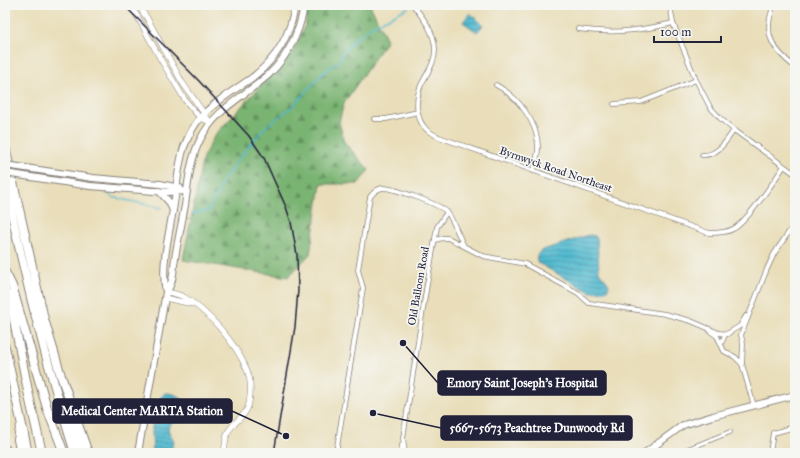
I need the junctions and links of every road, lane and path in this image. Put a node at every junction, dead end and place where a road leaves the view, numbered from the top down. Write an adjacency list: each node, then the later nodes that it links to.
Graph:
1 (128, 5): 15 (street)
2 (138, 5): 15 (street)
3 (295, 5): 15 (main road)
4 (304, 5): 17 (main road)
5 (413, 5): 14 (street, Byrnwyck Road Northeast)
6 (670, 5): 8 (street)
7 (774, 5): 10 (street)
8 (673, 23): 9 (street); 11 (street)
9 (578, 28)
10 (795, 67)
11 (696, 80): 13 (street); 18 (street)
12 (496, 85): 23 (street)
13 (614, 104)
14 (418, 112): 16 (street); 23 (street, Byrnwyck Road Northeast)
15 (202, 116): 17 (street); 27 (main road)
16 (374, 119)
17 (210, 122): 29 (main road)
18 (734, 130): 20 (street); 22 (street)
19 (5, 147): 61 (highway)
20 (702, 155)
21 (5, 165): 27 (main road, bridge)
22 (784, 166): 23 (street, Byrnwyck Road Northeast); 25 (street)
23 (533, 171)
24 (5, 173): 28 (main road, bridge)
25 (795, 174)
26 (5, 180): 36 (highway)
27 (176, 189): 28 (main road); 29 (main road); 30 (main road)
28 (159, 191): 30 (main road)
29 (187, 191): 37 (main road)
30 (173, 211): 37 (main road)
31 (447, 212): 33 (street, Old Balloon Road); 34 (street); 64 (street)
32 (795, 223): 38 (street)
33 (435, 240): 34 (street); 50 (street, Old Balloon Road)
34 (464, 246): 39 (street)
35 (5, 272): 57 (highway); 58 (highway)
36 (29, 288): 59 (highway); 60 (highway)
37 (165, 295): 62 (main road); 63 (street)
38 (750, 310): 40 (street); 41 (street)
39 (703, 326): 40 (street); 42 (street)
40 (729, 333): 41 (street); 42 (street)
41 (741, 336): 44 (street)
42 (721, 344): 44 (street)
43 (5, 347): 47 (highway)
44 (742, 364): 46 (street)
45 (795, 395): 46 (main road)
46 (754, 406): 54 (main road)
47 (20, 419): 53 (highway); 56 (highway)
48 (795, 427): 69 (street)
49 (730, 432): 68 (street)
50 (403, 441): 65 (street); 66 (street, Old Balloon Road)
51 (795, 447): 70 (street)
52 (5, 448): 55 (main road)
53 (27, 450)
54 (653, 450): 67 (main road)
55 (12, 453)
56 (21, 453)
57 (42, 453)
58 (64, 453)
59 (74, 453)
60 (81, 453)
61 (88, 453)
62 (138, 453)
63 (224, 453)
64 (336, 453)
65 (401, 453)
66 (405, 453)
67 (645, 453)
68 (678, 453)
69 (770, 453)
70 (787, 453)

